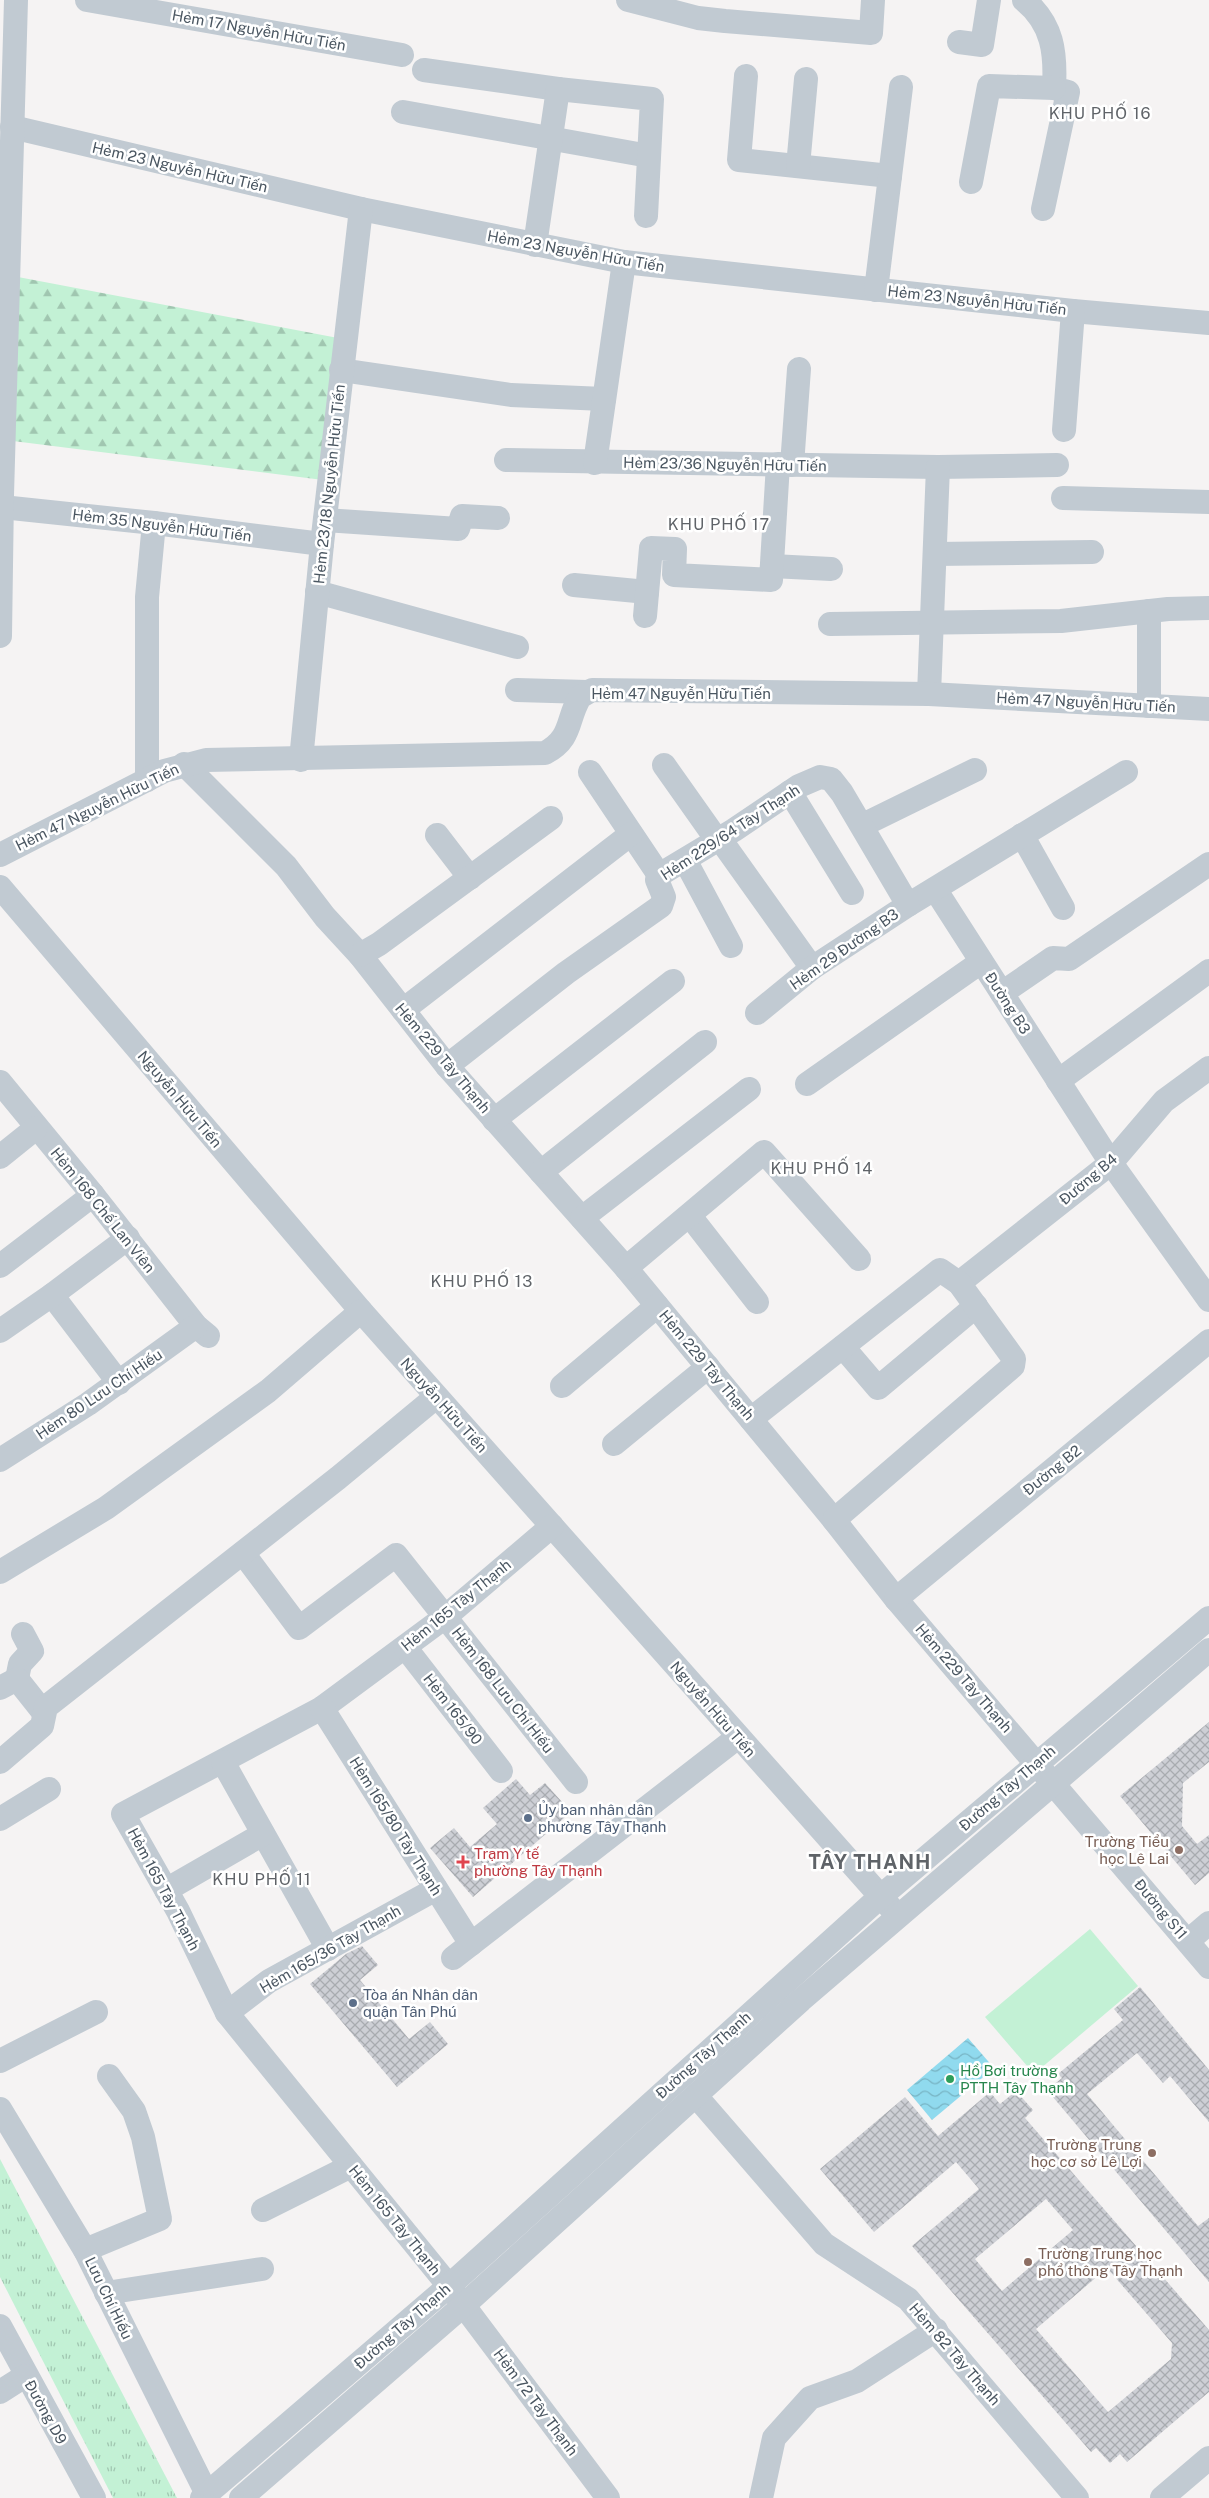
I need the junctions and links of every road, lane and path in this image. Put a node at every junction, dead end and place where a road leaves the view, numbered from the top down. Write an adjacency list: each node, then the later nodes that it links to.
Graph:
1 (16, 0): 8 (street)
2 (87, 0): 10 (street, Hẻm 17 Nguyễn Hữu Tiến)
3 (628, 0): 7 (street)
4 (873, 0): 7 (street)
5 (988, 0): 9 (street)
6 (1024, 0): 15 (street)
7 (699, 9)
8 (7, 40): 17 (street)
9 (959, 42)
10 (402, 55)
11 (424, 70): 16 (street)
12 (746, 76): 22 (street)
13 (806, 79): 22 (street)
14 (901, 88): 23 (street)
15 (1054, 88): 24 (street); 26 (street)
16 (558, 89): 20 (street); 21 (street)
17 (6, 100): 19 (street)
18 (402, 112): 20 (street)
19 (12, 128): 25 (street, Hẻm 23 Nguyễn Hữu Tiến); 28 (street)
20 (550, 138): 21 (street); 29 (street)
21 (649, 156): 27 (street)
22 (798, 166): 23 (street)
23 (890, 176): 31 (street)
24 (971, 182)
25 (361, 209): 29 (street, Hẻm 23 Nguyễn Hữu Tiến); 36 (street, Hẻm 23/18 Nguyễn Hữu Tiến)
26 (1043, 209)
27 (646, 216)
28 (5, 233): 34 (street)
29 (535, 244): 30 (street, Hẻm 23 Nguyễn Hữu Tiến)
30 (624, 262): 31 (street, Hẻm 23 Nguyễn Hữu Tiến); 37 (street)
31 (876, 290): 32 (street, Hẻm 23 Nguyễn Hữu Tiến)
32 (1073, 311): 33 (street, Hẻm 23 Nguyễn Hữu Tiến); 38 (street)
33 (1209, 323)
34 (3, 344): 45 (street)
35 (799, 369): 41 (street)
36 (341, 370): 37 (street); 48 (street, Hẻm 23/18 Nguyễn Hữu Tiến)
37 (604, 400): 40 (street)
38 (1064, 430)
39 (506, 460): 40 (street, Hẻm 23/36 Nguyễn Hữu Tiến)
40 (595, 463): 41 (street, Hẻm 23/36 Nguyễn Hữu Tiến)
41 (785, 464): 43 (street, Hẻm 23/36 Nguyễn Hữu Tiến); 53 (street)
42 (1057, 465): 43 (street, Hẻm 23/36 Nguyễn Hữu Tiến)
43 (938, 467): 52 (street)
44 (1063, 498): 46 (street)
45 (1, 499): 49 (street, Hẻm 35 Nguyễn Hữu Tiến); 55 (street)
46 (1209, 502)
47 (498, 518): 48 (street)
48 (325, 520): 50 (street, Hẻm 23/18 Nguyễn Hữu Tiến)
49 (154, 523): 50 (street, Hẻm 35 Nguyễn Hữu Tiến); 78 (street)
50 (322, 544): 57 (street, Hẻm 23/18 Nguyễn Hữu Tiến)
51 (1092, 552): 52 (street)
52 (935, 554): 62 (street)
53 (772, 566): 54 (street); 58 (street)
54 (832, 569)
55 (0, 577): 64 (street)
56 (574, 585): 58 (street)
57 (317, 592): 66 (street); 72 (street, Hẻm 23/18 Nguyễn Hữu Tiến)
58 (647, 592): 61 (street)
59 (1209, 608): 60 (street)
60 (1149, 611): 62 (street); 70 (street)
61 (645, 616)
62 (932, 623): 63 (street); 69 (street)
63 (830, 624)
64 (0, 628): 65 (street)
65 (0, 636)
66 (517, 646)
67 (516, 690): 68 (street)
68 (587, 692): 69 (street, Hẻm 47 Nguyễn Hữu Tiến); 72 (street, Hẻm 47 Nguyễn Hữu Tiến)
69 (929, 694): 70 (street, Hẻm 47 Nguyễn Hữu Tiến)
70 (1149, 706): 71 (street, Hẻm 47 Nguyễn Hữu Tiến)
71 (1209, 709)
72 (301, 760): 73 (street, Hẻm 47 Nguyễn Hữu Tiến)
73 (184, 764): 78 (street, Hẻm 47 Nguyễn Hữu Tiến); 98 (street, Hẻm 229 Tây Thạnh)
74 (664, 765): 85 (street)
75 (974, 770): 81 (street)
76 (590, 772): 82 (street)
77 (1126, 772): 84 (street)
78 (147, 780): 86 (street, Hẻm 47 Nguyễn Hữu Tiến)
79 (790, 792): 81 (street, Hẻm 229/64 Tây Thạnh); 85 (street, Hẻm 229/64 Tây Thạnh); 93 (street)
80 (552, 818): 90 (street)
81 (860, 822): 94 (street, Hẻm 229/64 Tây Thạnh)
82 (632, 834): 89 (street); 103 (street)
83 (437, 835): 90 (street)
84 (1022, 835): 92 (street); 95 (street)
85 (718, 839): 87 (street, Hẻm 229/64 Tây Thạnh); 99 (street)
86 (0, 855)
87 (685, 860): 89 (street, Hẻm 229/64 Tây Thạnh); 96 (street)
88 (1209, 864): 102 (street)
89 (659, 875): 106 (street, Hẻm 229/64 Tây Thạnh)
90 (470, 878): 98 (street)
91 (0, 887): 130 (street, Nguyễn Hữu Tiến)
92 (935, 889): 94 (street, Hẻm 29 Đường B3); 97 (street, Đường B3)
93 (852, 893)
94 (908, 905): 99 (street, Hẻm 29 Đường B3)
95 (1063, 908)
96 (731, 946)
97 (981, 962): 102 (street, Đường B3); 110 (street)
98 (366, 963): 103 (street, Hẻm 229 Tây Thạnh)
99 (812, 968): 104 (street, Hẻm 29 Đường B3)
100 (1209, 971): 108 (street)
101 (673, 981): 112 (street)
102 (1002, 993): 108 (street, Đường B3)
103 (403, 1010): 106 (street, Hẻm 229 Tây Thạnh)
104 (757, 1013)
105 (705, 1042): 116 (street)
106 (446, 1066): 112 (street, Hẻm 229 Tây Thạnh)
107 (1209, 1068): 115 (street, Đường B4)
108 (1058, 1081): 115 (street, Đường B3)
109 (0, 1082): 113 (street, Hẻm 168 Chế Lan Viên)
110 (807, 1084)
111 (749, 1089): 119 (street)
112 (494, 1120): 116 (street, Hẻm 229 Tây Thạnh)
113 (36, 1128): 114 (street); 117 (street, Hẻm 168 Chế Lan Viên)
114 (0, 1157)
115 (1111, 1163): 124 (street, Đường B4); 126 (street, Đường B3)
116 (540, 1172): 119 (street, Hẻm 229 Tây Thạnh)
117 (93, 1195): 120 (street, Hẻm 168 Chế Lan Viên); 122 (street)
118 (690, 1216): 121 (street); 123 (street); 127 (street)
119 (582, 1218): 123 (street, Hẻm 229 Tây Thạnh)
120 (128, 1238): 125 (street); 132 (street, Hẻm 168 Chế Lan Viên)
121 (860, 1260)
122 (0, 1266)
123 (626, 1268): 128 (street, Hẻm 229 Tây Thạnh)
124 (959, 1283): 129 (street); 134 (street)
125 (52, 1296): 131 (street); 136 (street)
126 (1209, 1300)
127 (757, 1302)
128 (657, 1306): 135 (street, Hẻm 229 Tây Thạnh); 137 (street)
129 (976, 1306): 134 (street); 142 (street)
130 (361, 1311): 138 (street, Nguyễn Hữu Tiến); 145 (street)
131 (0, 1331)
132 (202, 1331): 136 (street, Hẻm 80 Lưu Chí Hiếu)
133 (1209, 1341): 146 (street, Đường B2)
134 (842, 1347): 139 (street)
135 (708, 1367): 139 (street, Hẻm 229 Tây Thạnh); 140 (street)
136 (119, 1383): 141 (street, Hẻm 80 Lưu Chí Hiếu)
137 (562, 1386)
138 (436, 1397): 143 (street, Nguyễn Hữu Tiến); 144 (street)
139 (751, 1419): 142 (street, Hẻm 229 Tây Thạnh)
140 (614, 1444)
141 (0, 1460)
142 (834, 1520): 146 (street, Hẻm 229 Tây Thạnh)
143 (552, 1526): 147 (street, Hẻm 165 Tây Thạnh); 155 (street, Nguyễn Hữu Tiến)
144 (243, 1553): 147 (street, Hẻm 168 Lưu Chí Hiếu); 154 (street)
145 (0, 1572)
146 (896, 1599): 158 (street, Hẻm 229 Tây Thạnh)
147 (445, 1617): 150 (street, Hẻm 165 Tây Thạnh); 160 (street, Hẻm 168 Lưu Chí Hiếu)
148 (1209, 1618): 158 (street, Đường Tây Thạnh)
149 (23, 1634): 152 (street)
150 (405, 1647): 153 (street, Hẻm 165 Tây Thạnh); 159 (street, Hẻm 165/90)
151 (1209, 1650): 161 (street, Đường Tây Thạnh)
152 (8, 1683): 154 (street)
153 (322, 1708): 157 (street, Hẻm 165 Tây Thạnh); 165 (street, Hẻm 165/80 Tây Thạnh)
154 (44, 1713): 156 (street)
155 (738, 1738): 165 (street, Hẻm 165/80 Tây Thạnh); 167 (street, Nguyễn Hữu Tiến)
156 (0, 1762)
157 (223, 1762): 164 (street); 166 (street, Hẻm 165 Tây Thạnh)
158 (1036, 1763): 161 (street, Hẻm 229 Tây Thạnh); 167 (street, Đường Tây Thạnh)
159 (500, 1771)
160 (576, 1782)
161 (1054, 1784): 168 (street, Đường Tây Thạnh); 170 (street, Đường S11)
162 (49, 1789): 163 (street)
163 (0, 1819)
164 (263, 1834): 166 (street); 171 (street)
165 (436, 1889): 171 (street, Hẻm 165/36 Tây Thạnh)
166 (166, 1890): 174 (street, Hẻm 165 Tây Thạnh)
167 (880, 1897): 168 (street, Nguyễn Hữu Tiến); 183 (street, Đường Tây Thạnh)
168 (898, 1916): 177 (street, Đường Tây Thạnh)
169 (1209, 1923): 170 (street)
170 (1188, 1940): 172 (street, Đường S11)
171 (328, 1949): 174 (street, Hẻm 165/36 Tây Thạnh)
172 (1209, 1967)
173 (96, 2012): 175 (street)
174 (227, 2013): 179 (street, Hẻm 165 Tây Thạnh)
175 (0, 2061)
176 (109, 2076): 181 (street)
177 (696, 2096): 185 (street, Đường Tây Thạnh); 187 (street, Hẻm 82 Tây Thạnh)
178 (0, 2109): 181 (street, Lưu Chí Hiếu)
179 (351, 2166): 180 (street); 183 (street, Hẻm 165 Tây Thạnh)
180 (263, 2210)
181 (85, 2250): 184 (street, Lưu Chí Hiếu)
182 (262, 2269): 184 (street)
183 (449, 2286): 185 (street, Hẻm 165 Tây Thạnh); 191 (street, Đường Tây Thạnh)
184 (106, 2293): 191 (street, Lưu Chí Hiếu)
185 (464, 2305): 193 (street, Đường Tây Thạnh); 194 (street, Hẻm 72 Tây Thạnh)
186 (0, 2326): 188 (street, Đường D9)
187 (936, 2330): 195 (street); 196 (street, Hẻm 82 Tây Thạnh)
188 (26, 2376): 189 (street); 192 (street, Đường D9)
189 (0, 2392)
190 (1205, 2471): 197 (street)
191 (205, 2496)
192 (94, 2498)
193 (241, 2498)
194 (608, 2498)
195 (762, 2498)
196 (1077, 2498)
197 (1162, 2498)

